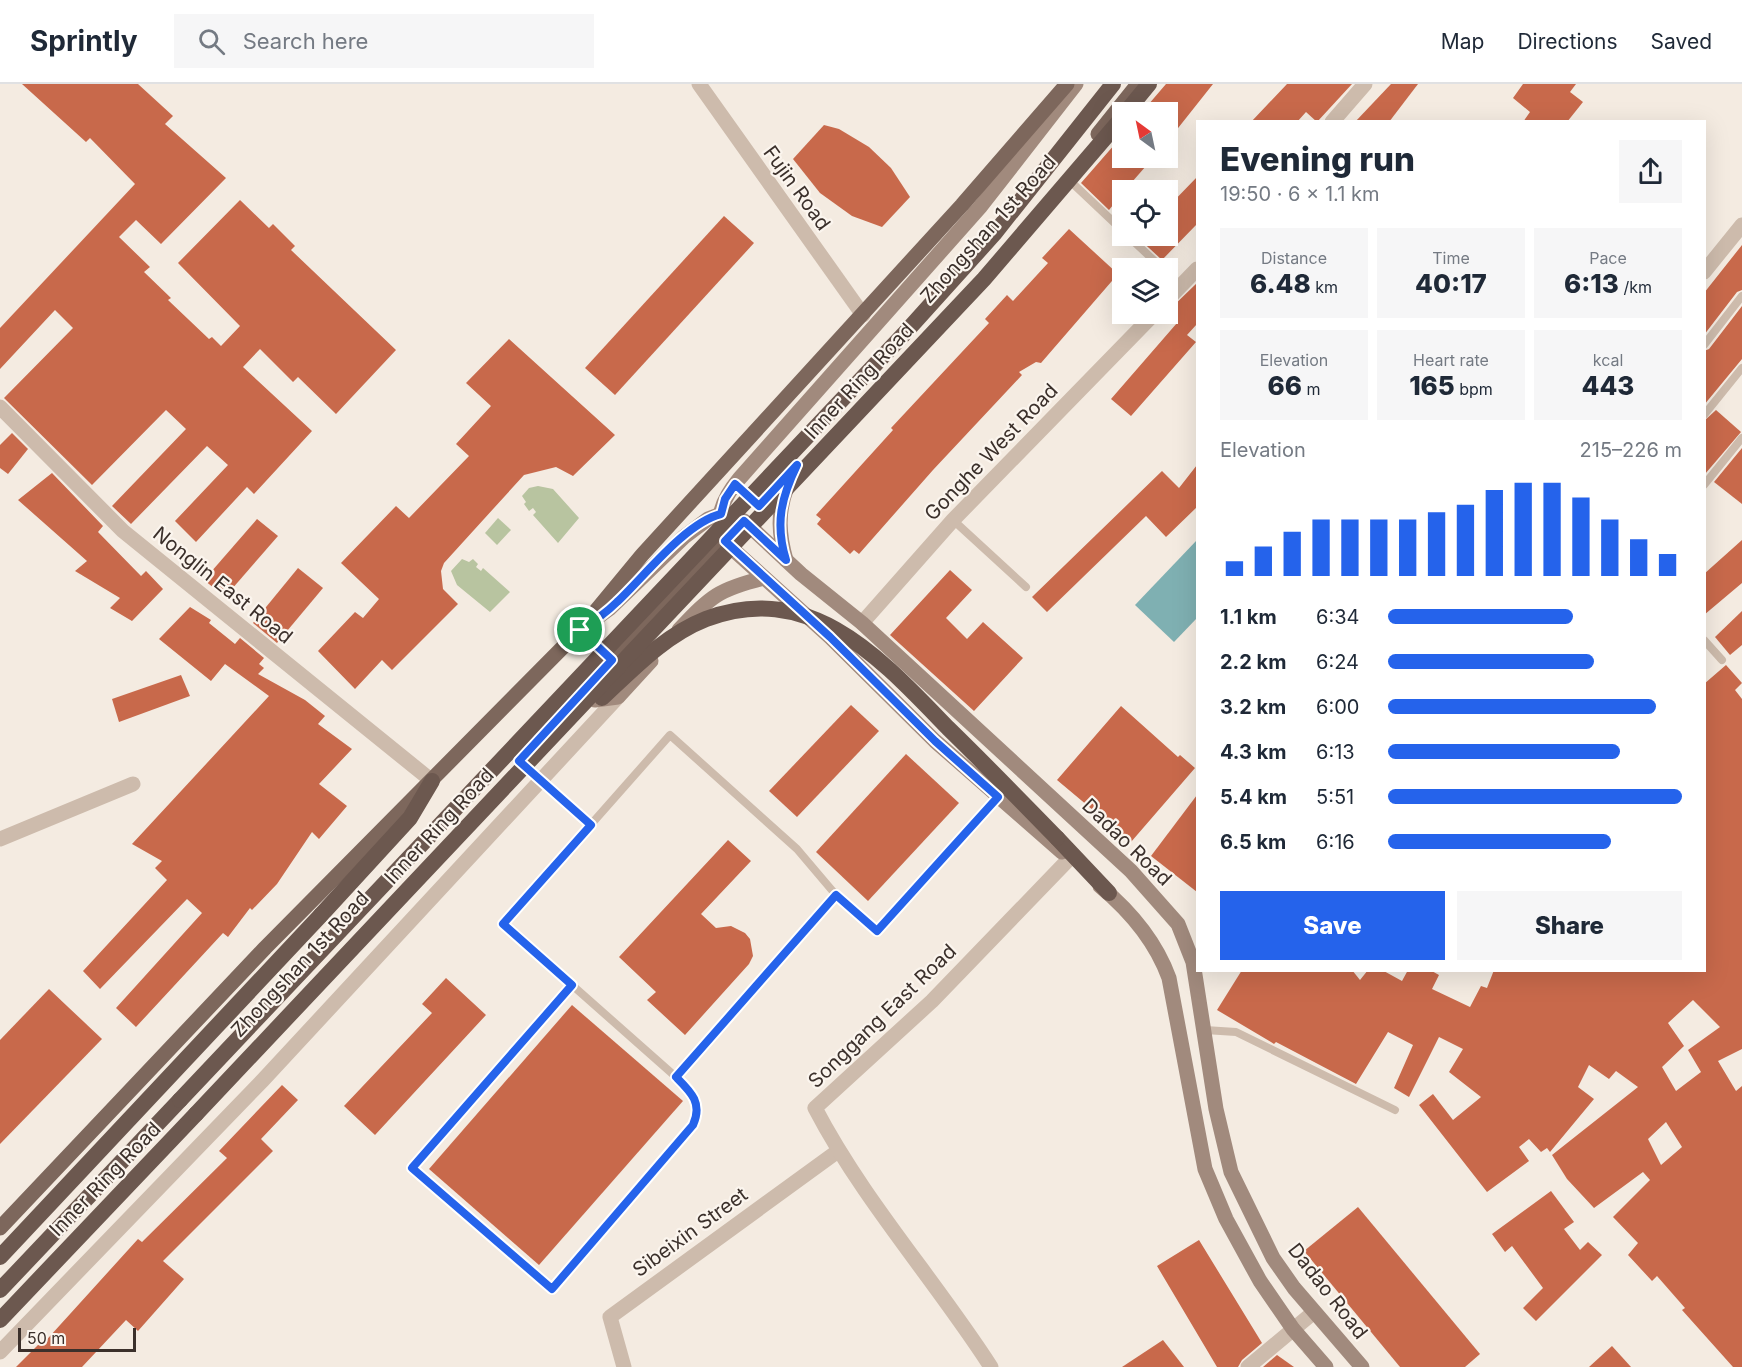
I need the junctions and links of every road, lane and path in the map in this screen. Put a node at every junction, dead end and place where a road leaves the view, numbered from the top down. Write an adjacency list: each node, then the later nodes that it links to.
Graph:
1 (699, 84): 21 (street, Fujin Road)
2 (1067, 84): 21 (main road, Zhongshan 1st Road)
3 (1076, 84): 30 (main road)
4 (1113, 84): 66 (highway, Inner Ring Road, bridge)
5 (1138, 84): 11 (main road, Zhongshan 1st Road)
6 (1149, 84): 8 (highway)
7 (1365, 84): 9 (street)
8 (1134, 102)
9 (1334, 120)
10 (1112, 130): 50 (highway, Inner Ring Road, bridge)
11 (1065, 176): 12 (lane); 28 (main road, Zhongshan 1st Road)
12 (1112, 221)
13 (1742, 225): 14 (street)
14 (1737, 243): 18 (street)
15 (1139, 246): 16 (lane)
16 (1151, 258)
17 (1196, 270): 19 (street)
18 (1706, 270)
19 (1180, 286)
20 (1742, 296): 23 (lane)
21 (863, 315): 40 (main road, Zhongshan 1st Road)
22 (1144, 324): 33 (street, Gonghe West Road)
23 (1706, 342)
24 (1742, 368): 26 (lane)
25 (0, 407): 48 (street, Nonglin East Road)
26 (1706, 413)
27 (1742, 438): 29 (lane)
28 (797, 465): 31 (main road, Zhongshan 1st Road); 36 (main road)
29 (1706, 483)
30 (735, 484): 31 (main road); 32 (main road)
31 (759, 506): 34 (main road, Zhongshan 1st Road)
32 (721, 514): 34 (main road); 35 (main road); 40 (main road)
33 (953, 520): 38 (lane); 39 (street, Gonghe West Road)
34 (744, 521): 35 (main road, Zhongshan 1st Road); 36 (main road, Dadao Road)
35 (725, 541): 37 (main road); 42 (main road, Zhongshan 1st Road)
36 (786, 560): 39 (main road, Dadao Road)
37 (764, 578): 44 (main road); 51 (main road)
38 (1026, 587)
39 (862, 623): 57 (main road, Dadao Road)
40 (580, 630): 42 (main road); 48 (main road, Zhongshan 1st Road)
41 (1706, 642): 43 (lane)
42 (612, 660): 45 (main road, Zhongshan 1st Road)
43 (1722, 660)
44 (618, 697): 45 (main road); 47 (street)
45 (571, 704): 46 (main road, Zhongshan 1st Road)
46 (519, 761): 47 (street); 68 (main road, Zhongshan 1st Road)
47 (541, 780): 52 (lane); 71 (street)
48 (432, 781): 64 (main road, Zhongshan 1st Road); 65 (highway, bridge)
49 (133, 784): 53 (street)
50 (501, 790): 55 (highway, bridge); 69 (highway, Inner Ring Road, bridge)
51 (998, 797): 54 (main road); 56 (lane)
52 (591, 825): 56 (lane); 59 (lane)
53 (0, 839)
54 (1069, 859): 55 (main road); 63 (street, Songgang East Road)
55 (1109, 893): 70 (main road)
56 (836, 895): 61 (lane)
57 (1195, 959)
58 (1197, 972): 60 (main road, Dadao Road)
59 (572, 985): 61 (lane); 61 (lane)
60 (1205, 1030): 62 (lane); 67 (main road, Dadao Road)
61 (676, 1077)
62 (1395, 1110)
63 (838, 1151): 72 (street, Sibeixin Street); 73 (street, Songgang East Road)
64 (0, 1228)
65 (0, 1257)
66 (0, 1290)
67 (1314, 1312): 70 (street); 76 (main road, Dadao Road)
68 (0, 1313)
69 (0, 1320)
70 (1293, 1329): 74 (street); 75 (main road)
71 (0, 1352)
72 (624, 1367)
73 (991, 1367)
74 (1248, 1367)
75 (1326, 1367)
76 (1362, 1367)

